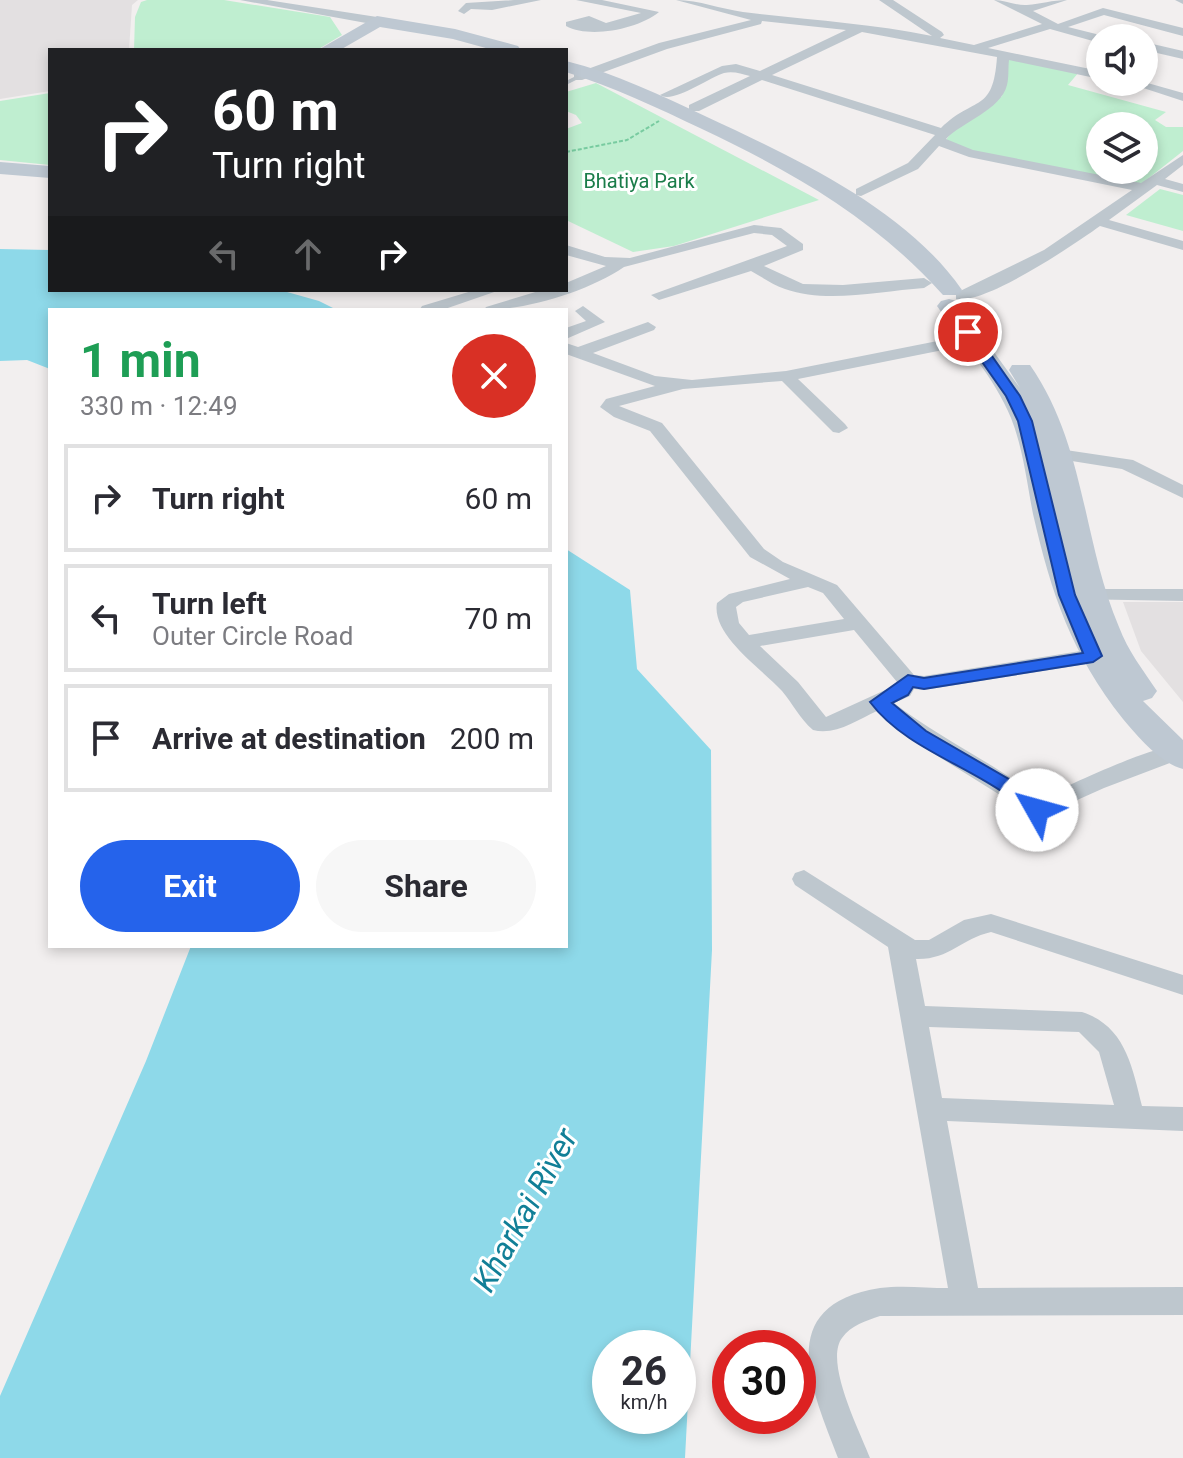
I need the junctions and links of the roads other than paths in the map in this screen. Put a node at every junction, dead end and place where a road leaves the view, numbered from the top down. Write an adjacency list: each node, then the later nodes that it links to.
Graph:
1 (246, 0): 19 (street)
2 (535, 0): 9 (street)
3 (682, 0): 13 (street)
4 (885, 0): 15 (street)
5 (1000, 0): 11 (street)
6 (1061, 0): 11 (street)
7 (602, 2): 8 (street); 8 (street)
8 (574, 3)
9 (492, 7)
10 (833, 10): 14 (street)
11 (1022, 10): 17 (street)
12 (884, 16): 15 (street)
13 (770, 19): 14 (street); 32 (street)
14 (798, 21): 18 (street)
15 (918, 23): 23 (street)
16 (382, 24): 19 (main road); 19 (street); 21 (main road); 26 (main road)
17 (1056, 25): 20 (street); 22 (street); 27 (street)
18 (861, 27): 23 (street); 33 (street)
19 (351, 32): 21 (main road); 24 (main road)
20 (1183, 32)
21 (425, 33): 25 (main road)
22 (1086, 35)
23 (953, 44): 27 (street)
24 (330, 48)
25 (481, 48)
26 (505, 48)
27 (974, 48): 29 (street)
28 (1158, 49): 30 (street)
29 (1003, 53): 31 (street); 38 (street)
30 (1183, 55)
31 (1086, 72)
32 (573, 75): 36 (main road); 59 (main road)
33 (759, 76): 36 (street); 37 (street); 38 (street)
34 (1158, 90): 35 (street)
35 (1183, 97)
36 (665, 103): 59 (main road)
37 (694, 108)
38 (941, 137): 42 (street); 48 (street)
39 (1183, 159): 43 (street)
40 (0, 168): 41 (main road)
41 (48, 172)
42 (1086, 173)
43 (1158, 177)
44 (0, 179): 45 (main road)
45 (48, 180)
46 (1148, 184): 47 (street); 49 (street)
47 (1183, 188)
48 (861, 192)
49 (1097, 221): 52 (street); 59 (street)
50 (1133, 222): 51 (street)
51 (1183, 237)
52 (1183, 246)
53 (568, 251): 54 (street)
54 (619, 264): 55 (street); 56 (street)
55 (752, 266): 59 (street); 60 (street)
56 (568, 287)
57 (485, 292): 61 (street)
58 (550, 292): 62 (street)
59 (947, 294): 66 (main road); 71 (main road)
60 (659, 295)
61 (431, 308)
62 (498, 308)
63 (583, 311): 65 (street)
64 (648, 327): 67 (street)
65 (568, 333)
66 (973, 339): 68 (street); 74 (main road)
67 (571, 350): 69 (street)
68 (786, 376): 69 (street); 70 (street)
69 (679, 385): 73 (street)
70 (839, 428)
71 (1059, 454): 72 (street); 76 (main road)
72 (1183, 492)
73 (811, 580): 77 (street); 78 (street)
74 (1067, 595): 76 (street); 79 (main road)
75 (1183, 595): 76 (street)
76 (1095, 596): 82 (main road)
77 (859, 623): 78 (street); 80 (street)
78 (743, 642): 81 (street)
79 (1093, 656): 80 (street); 82 (main road)
80 (908, 681): 81 (street)
81 (879, 702): 82 (street)
82 (1181, 748)
83 (804, 879): 84 (street)
84 (900, 942): 85 (street); 86 (street)
85 (1183, 985)
86 (913, 1016): 87 (street); 88 (street)
87 (931, 1109): 88 (street); 91 (street)
88 (1131, 1117): 89 (street)
89 (1183, 1119)
90 (1183, 1301): 91 (street)
91 (966, 1302): 92 (street)
92 (854, 1458)

